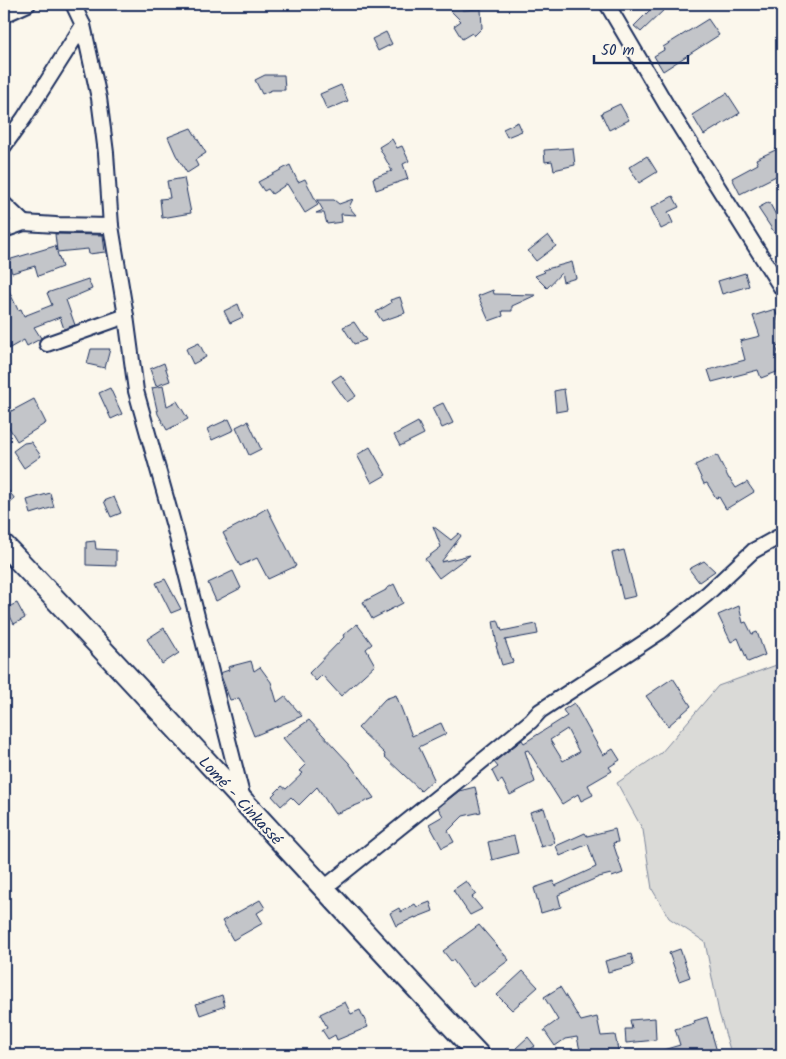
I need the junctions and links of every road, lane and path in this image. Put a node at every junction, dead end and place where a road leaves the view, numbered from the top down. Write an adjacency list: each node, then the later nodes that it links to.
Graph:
1 (28, 4): 4 (street)
2 (73, 4): 5 (street)
3 (607, 4): 11 (street)
4 (4, 15)
5 (83, 25): 6 (street); 9 (street)
6 (4, 146)
7 (4, 204): 8 (street)
8 (24, 223): 9 (street); 10 (street)
9 (111, 226): 12 (street)
10 (4, 230)
11 (782, 289)
12 (126, 316): 13 (street); 16 (street)
13 (47, 344)
14 (782, 535): 17 (street)
15 (4, 545): 16 (highway, Lomé - Cinkassé)
16 (244, 802): 17 (highway, Lomé - Cinkassé)
17 (322, 889): 18 (highway, Lomé - Cinkassé)
18 (479, 1055)

